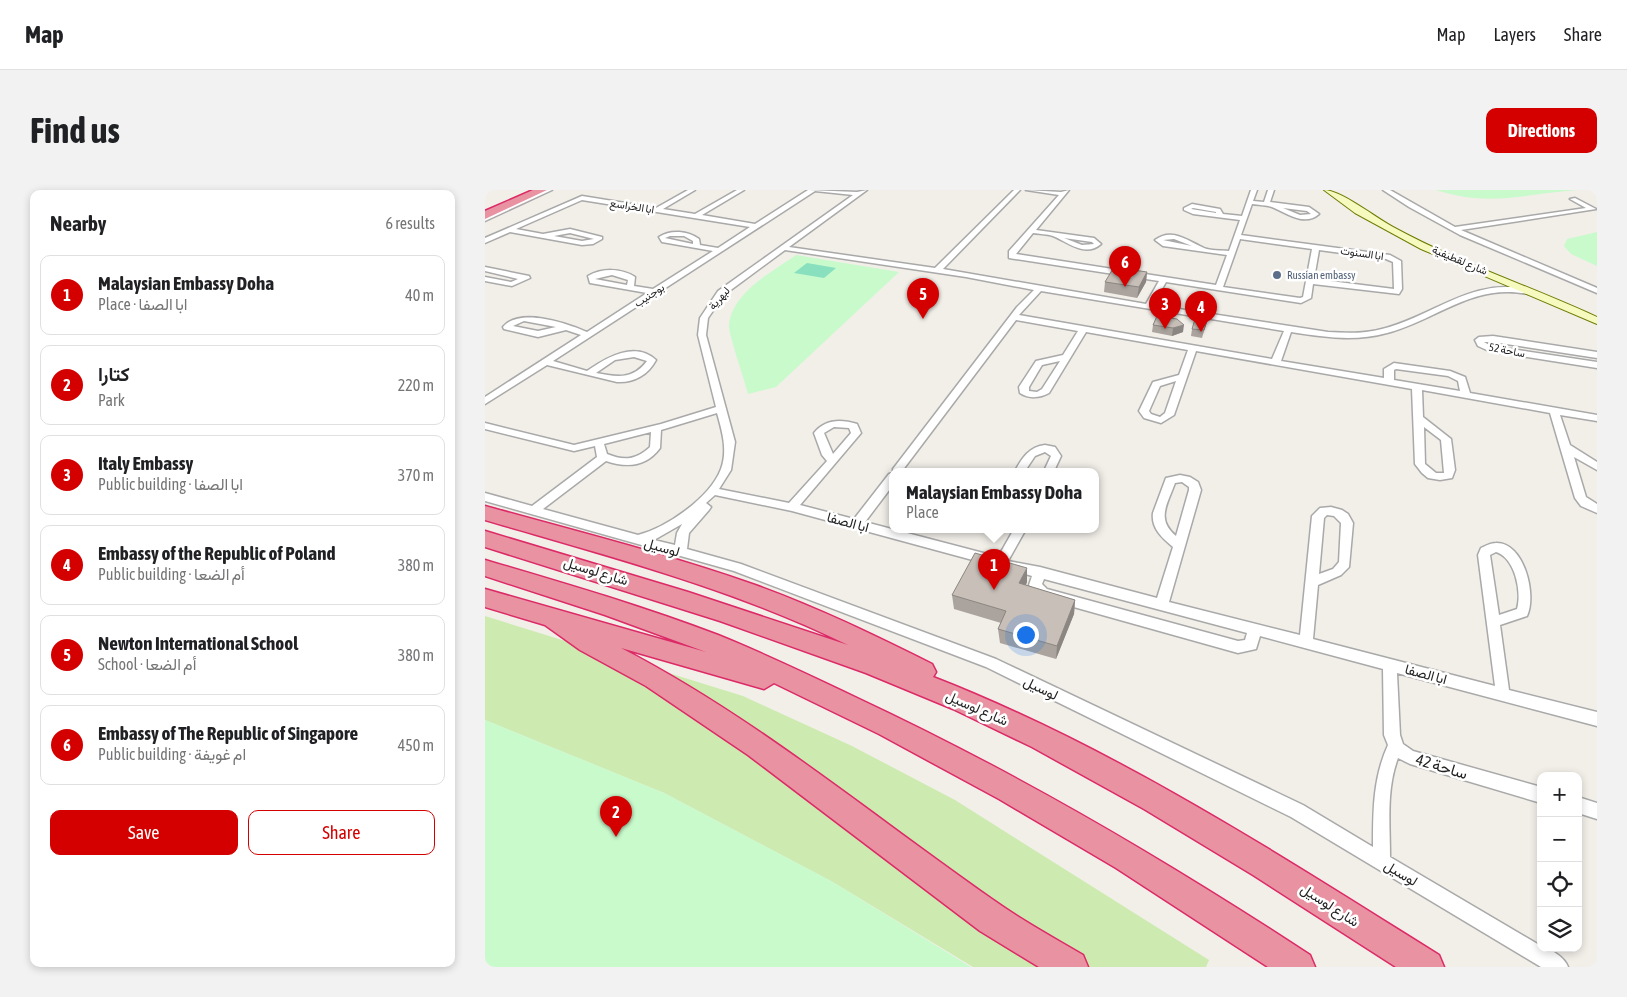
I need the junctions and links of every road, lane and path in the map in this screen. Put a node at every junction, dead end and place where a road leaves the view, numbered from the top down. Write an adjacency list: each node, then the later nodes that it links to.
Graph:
1 (518, 190): 25 (highway)
2 (524, 190): 25 (highway)
3 (532, 190): 25 (highway)
4 (542, 190): 29 (highway)
5 (549, 190): 32 (street)
6 (692, 190): 26 (street)
7 (741, 190): 30 (street)
8 (812, 190): 33 (street, بوجنيب)
9 (817, 190): 20 (street)
10 (1017, 190): 50 (street)
11 (1029, 190): 18 (street)
12 (1254, 190): 23 (street)
13 (1271, 190): 24 (street)
14 (1328, 190): 48 (street, شارع لقطيفية)
15 (1346, 190): 40 (street, شارع لقطيفية)
16 (1387, 190): 21 (street)
17 (1391, 190): 21 (street)
18 (1045, 191): 19 (street)
19 (1065, 192): 36 (street)
20 (859, 194): 44 (street, لبهرية)
21 (1402, 199): 34 (street)
22 (1573, 200): 27 (street)
23 (1250, 202): 24 (street); 31 (street)
24 (1270, 204): 24 (street)
25 (485, 207)
26 (657, 210): 30 (street, ابا الخراسع); 35 (street, ابا الخراسع)
27 (1595, 210): 34 (street)
28 (1220, 214): 31 (street)
29 (485, 215)
30 (696, 216): 33 (street, ابا الخراسع)
31 (1244, 218): 39 (street)
32 (485, 219)
33 (757, 226): 46 (street, بوجنيب)
34 (1456, 228): 58 (street)
35 (509, 230): 38 (street); 41 (street, ابا الخراسع)
36 (1031, 231): 37 (street); 53 (street)
37 (1056, 235): 37 (street)
38 (543, 236): 38 (street)
39 (1237, 237): 43 (street, ابا السنوت); 47 (street)
40 (1436, 240)
41 (485, 241)
42 (696, 246): 46 (street)
43 (1316, 247): 52 (street); 52 (street, ابا السنوت)
44 (782, 248): 50 (street); 81 (street, لبهرية)
45 (1201, 249): 45 (street); 47 (street)
46 (719, 250): 59 (street, بوجنيب)
47 (1232, 254): 55 (street)
48 (1469, 264): 57 (street); 60 (street, شارع لقطيفية)
49 (485, 269): 51 (street)
50 (936, 272): 56 (street)
51 (485, 279)
52 (1311, 281): 55 (street)
53 (1162, 284): 55 (street); 61 (street)
54 (630, 287): 54 (street); 59 (street)
55 (1219, 288)
56 (1036, 289): 61 (street); 62 (street)
57 (1488, 289): 60 (street); 66 (street)
58 (1597, 290)
59 (654, 292): 67 (street, بوجنيب)
60 (1545, 296): 63 (street, شارع لقطيفية)
61 (1152, 308): 66 (street)
62 (1017, 313): 65 (street); 91 (street)
63 (1597, 320)
64 (563, 328): 64 (street); 67 (street)
65 (1083, 328): 68 (street); 70 (street)
66 (1284, 330): 71 (street)
67 (587, 335): 72 (street, بوجنيب)
68 (1193, 347): 71 (street); 75 (street)
69 (1597, 355): 73 (street, ساحة 52)
70 (1065, 357): 70 (street)
71 (1277, 358): 76 (street)
72 (545, 362): 74 (street); 79 (street, بوجنيب)
73 (1597, 366)
74 (590, 373): 74 (street)
75 (1182, 377): 75 (street)
76 (1389, 381): 77 (street); 78 (street)
77 (1417, 386): 78 (street); 83 (street)
78 (1466, 395): 80 (street)
79 (485, 401)
80 (1554, 410): 82 (street); 87 (street)
81 (723, 411): 85 (street); 95 (street, لبهرية)
82 (1597, 418)
83 (1419, 420): 83 (street)
84 (485, 426): 86 (street)
85 (660, 427): 86 (street); 88 (street)
86 (599, 442): 88 (street)
87 (1566, 447): 90 (street); 98 (street)
88 (604, 457): 99 (street)
89 (833, 461): 97 (street)
90 (1597, 467)
91 (899, 468)
92 (1022, 468): 93 (street)
93 (1051, 468)
94 (889, 482): 101 (street)
95 (713, 490): 97 (street, ابا الصفا); 106 (street, لبهرية); 108 (street, لبهرية)
96 (485, 497): 99 (street, لوسيل)
97 (792, 507): 101 (street, ابا الصفا)
98 (1597, 509)
99 (533, 511): 106 (street, لوسيل)
100 (485, 513): 122 (highway)
101 (857, 524): 102 (street, ابا الصفا)
102 (889, 532)
103 (891, 533): 109 (street, ابا الصفا)
104 (1017, 533): 109 (street)
105 (485, 539): 122 (highway, شارع لوسيل)
106 (636, 540): 108 (street, لوسيل)
107 (1178, 545): 107 (street); 114 (street)
108 (682, 553): 128 (street, لوسيل)
109 (1001, 562): 111 (street, ابا الصفا)
110 (485, 568): 120 (highway)
111 (1040, 572): 114 (street, ابا الصفا); 117 (street)
112 (1313, 582): 112 (street); 118 (street)
113 (485, 598): 115 (highway)
114 (1162, 604): 117 (street, ابا الصفا)
115 (554, 619): 120 (highway); 129 (highway)
116 (1494, 622): 116 (street); 121 (street)
117 (1255, 629): 118 (street, ابا الصفا)
118 (1306, 642): 119 (street, ابا الصفا)
119 (1390, 665): 121 (street, ابا الصفا); 124 (street)
120 (802, 685): 130 (highway)
121 (1503, 695): 123 (street, ابا الصفا)
122 (957, 698): 131 (highway, شارع لوسيل)
123 (1597, 719)
124 (1395, 746): 125 (street, ساحة 42); 128 (street)
125 (1537, 794)
126 (1582, 806): 127 (street)
127 (1597, 811)
128 (1382, 861): 132 (street, لوسيل)
129 (1071, 967)
130 (1298, 967)
131 (1427, 967)
132 (1559, 967)

